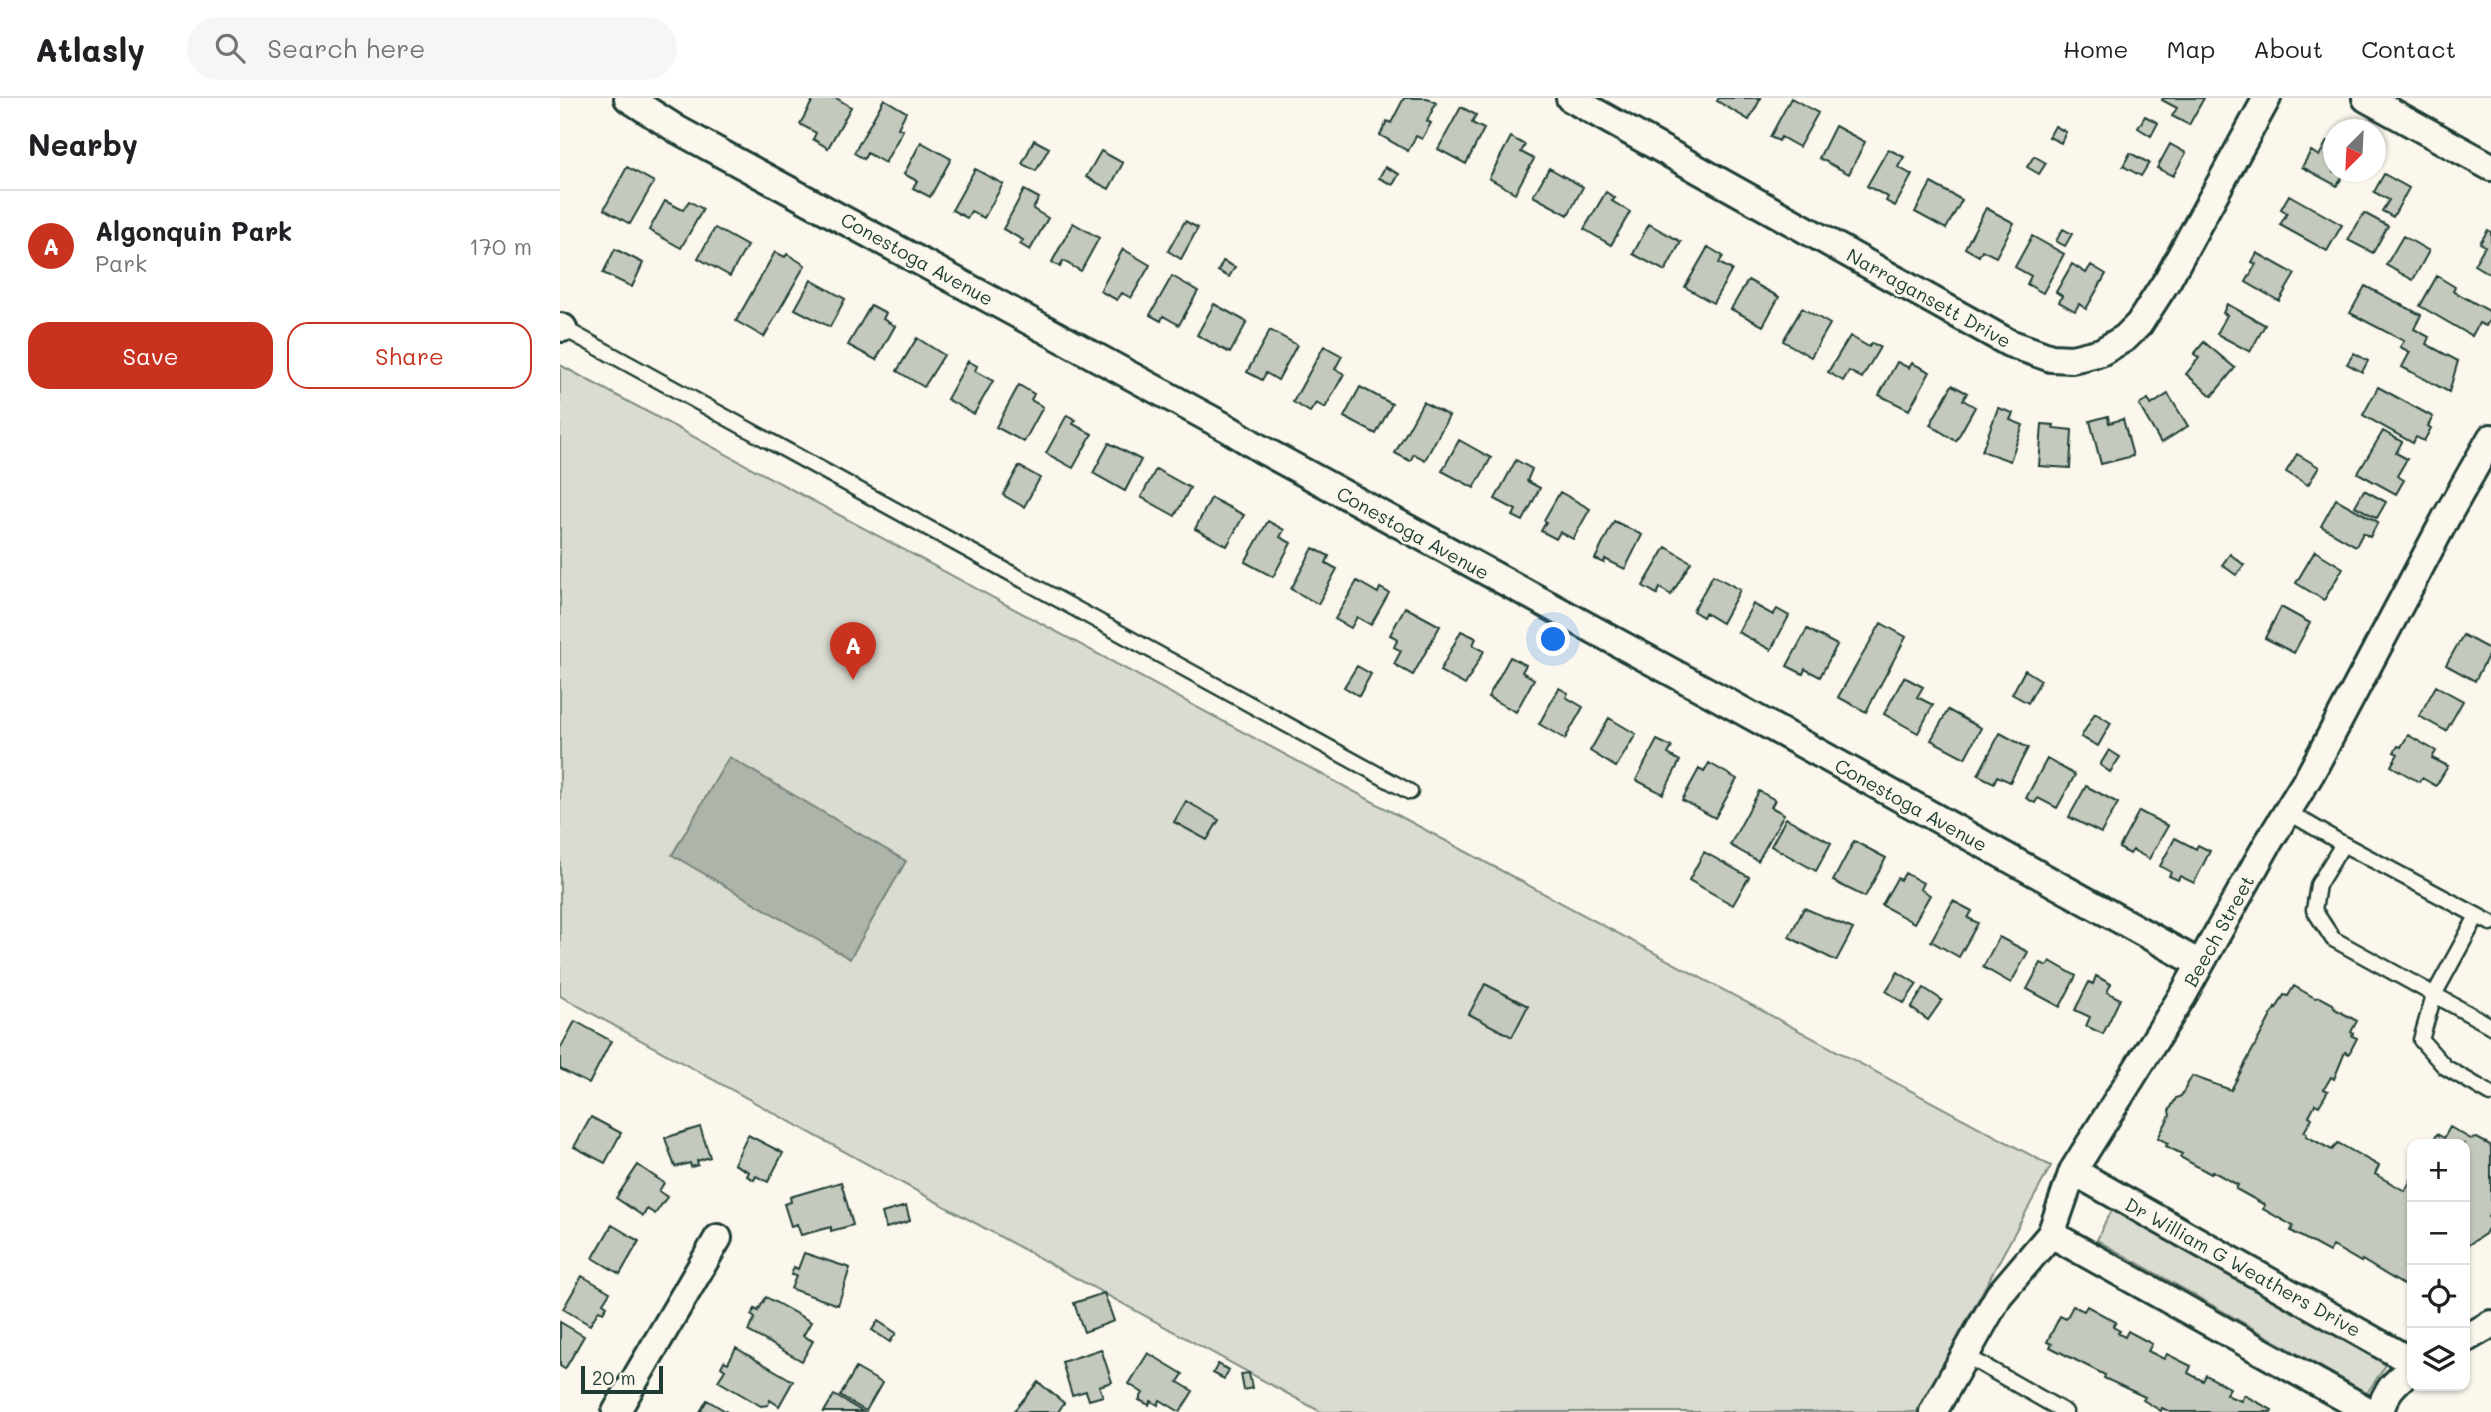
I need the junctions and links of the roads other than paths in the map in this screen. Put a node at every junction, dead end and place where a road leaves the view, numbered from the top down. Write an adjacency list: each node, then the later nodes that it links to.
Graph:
1 (628, 98): 13 (street, Conestoga Avenue)
2 (1570, 98): 3 (street, Narragansett Drive)
3 (2267, 98)
4 (2367, 98): 5 (street)
5 (2491, 167)
6 (561, 327): 8 (lane)
7 (2491, 438): 9 (street, Beech Street)
8 (1410, 792)
9 (2288, 811): 10 (lane); 13 (street, Beech Street)
10 (2343, 844): 11 (lane); 14 (lane)
11 (2477, 916): 12 (lane); 14 (lane)
12 (2491, 923)
13 (2200, 964): 17 (street, Beech Street)
14 (2434, 995): 15 (lane); 16 (lane)
15 (2491, 1026)
16 (2491, 1094)
17 (2073, 1171): 18 (street, Beech Street); 23 (street, Dr William G Weathers Drive)
18 (2050, 1234): 22 (street, Beech Street); 30 (street)
19 (718, 1238): 26 (street)
20 (2491, 1324): 21 (street)
21 (2470, 1336)
22 (1965, 1355): 25 (lane); 27 (street, Beech Street)
23 (2407, 1359)
24 (2407, 1373): 31 (street)
25 (2039, 1397): 28 (lane); 29 (lane)
26 (616, 1412)
27 (1933, 1412)
28 (2031, 1412)
29 (2065, 1412)
30 (2370, 1412)
31 (2380, 1412)

